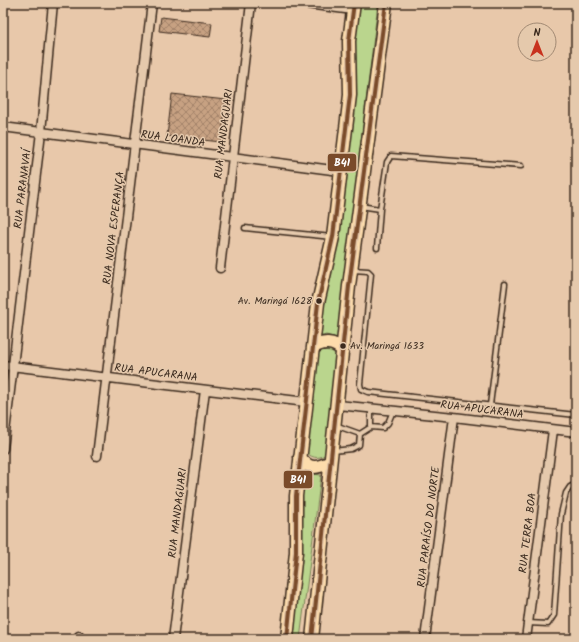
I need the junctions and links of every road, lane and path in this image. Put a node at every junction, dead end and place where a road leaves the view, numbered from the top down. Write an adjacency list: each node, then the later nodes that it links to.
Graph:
1 (53, 3): 8 (street, RUA PARANAVAÍ)
2 (152, 3): 9 (street, RUA NOVA ESPERANÇA)
3 (251, 3): 10 (street, RUA MANDAGUARI)
4 (299, 3): 6 (street)
5 (386, 3): 13 (main road)
6 (353, 7): 12 (main road)
7 (3, 127): 8 (street, RUA LOANDA)
8 (41, 132): 9 (street, RUA LOANDA); 24 (street, RUA PARANAVAÍ)
9 (136, 145): 10 (street, RUA LOANDA); 25 (street, RUA NOVA ESPERANÇA)
10 (232, 158): 12 (street, RUA LOANDA); 18 (street, RUA MANDAGUARI)
11 (521, 166): 14 (lane)
12 (340, 171): 16 (main road)
13 (360, 206): 14 (lane); 19 (main road)
14 (380, 209): 17 (lane)
15 (245, 228): 16 (lane)
16 (333, 237): 21 (main road)
17 (377, 248)
18 (220, 268)
19 (351, 270): 22 (main road); 29 (lane)
20 (505, 284): 29 (lane)
21 (313, 348): 22 (main road); 27 (main road)
22 (342, 350): 28 (main road)
23 (3, 365): 24 (street, RUA APUCARANA)
24 (14, 366): 25 (street, RUA APUCARANA); 39 (street, RUA PARANAVAÍ)
25 (107, 378): 26 (street, RUA APUCARANA); 40 (street, RUA NOVA ESPERANÇA)
26 (205, 390): 27 (street, RUA APUCARANA); 45 (street, RUA MANDAGUARI)
27 (306, 402): 42 (main road)
28 (338, 405): 30 (street, RUA APUCARANA); 34 (main road)
29 (490, 405): 32 (lane)
30 (371, 409): 31 (street, RUA APUCARANA); 35 (lane)
31 (393, 411): 33 (street, RUA APUCARANA); 35 (lane)
32 (576, 415)
33 (454, 417): 36 (street, RUA APUCARANA); 48 (street, RUA PARAÍSO DO NORTE)
34 (335, 425): 38 (lane); 41 (main road)
35 (371, 427): 38 (lane)
36 (553, 430): 37 (street, RUA APUCARANA); 44 (street, RUA TERRA BOA)
37 (576, 432)
38 (360, 434): 41 (lane)
39 (3, 449)
40 (97, 456)
41 (331, 456): 42 (main road); 47 (main road)
42 (300, 457): 46 (main road)
43 (576, 484): 44 (lane)
44 (528, 623): 49 (street, RUA TERRA BOA)
45 (173, 639)
46 (287, 639)
47 (312, 639)
48 (425, 639)
49 (526, 639)

